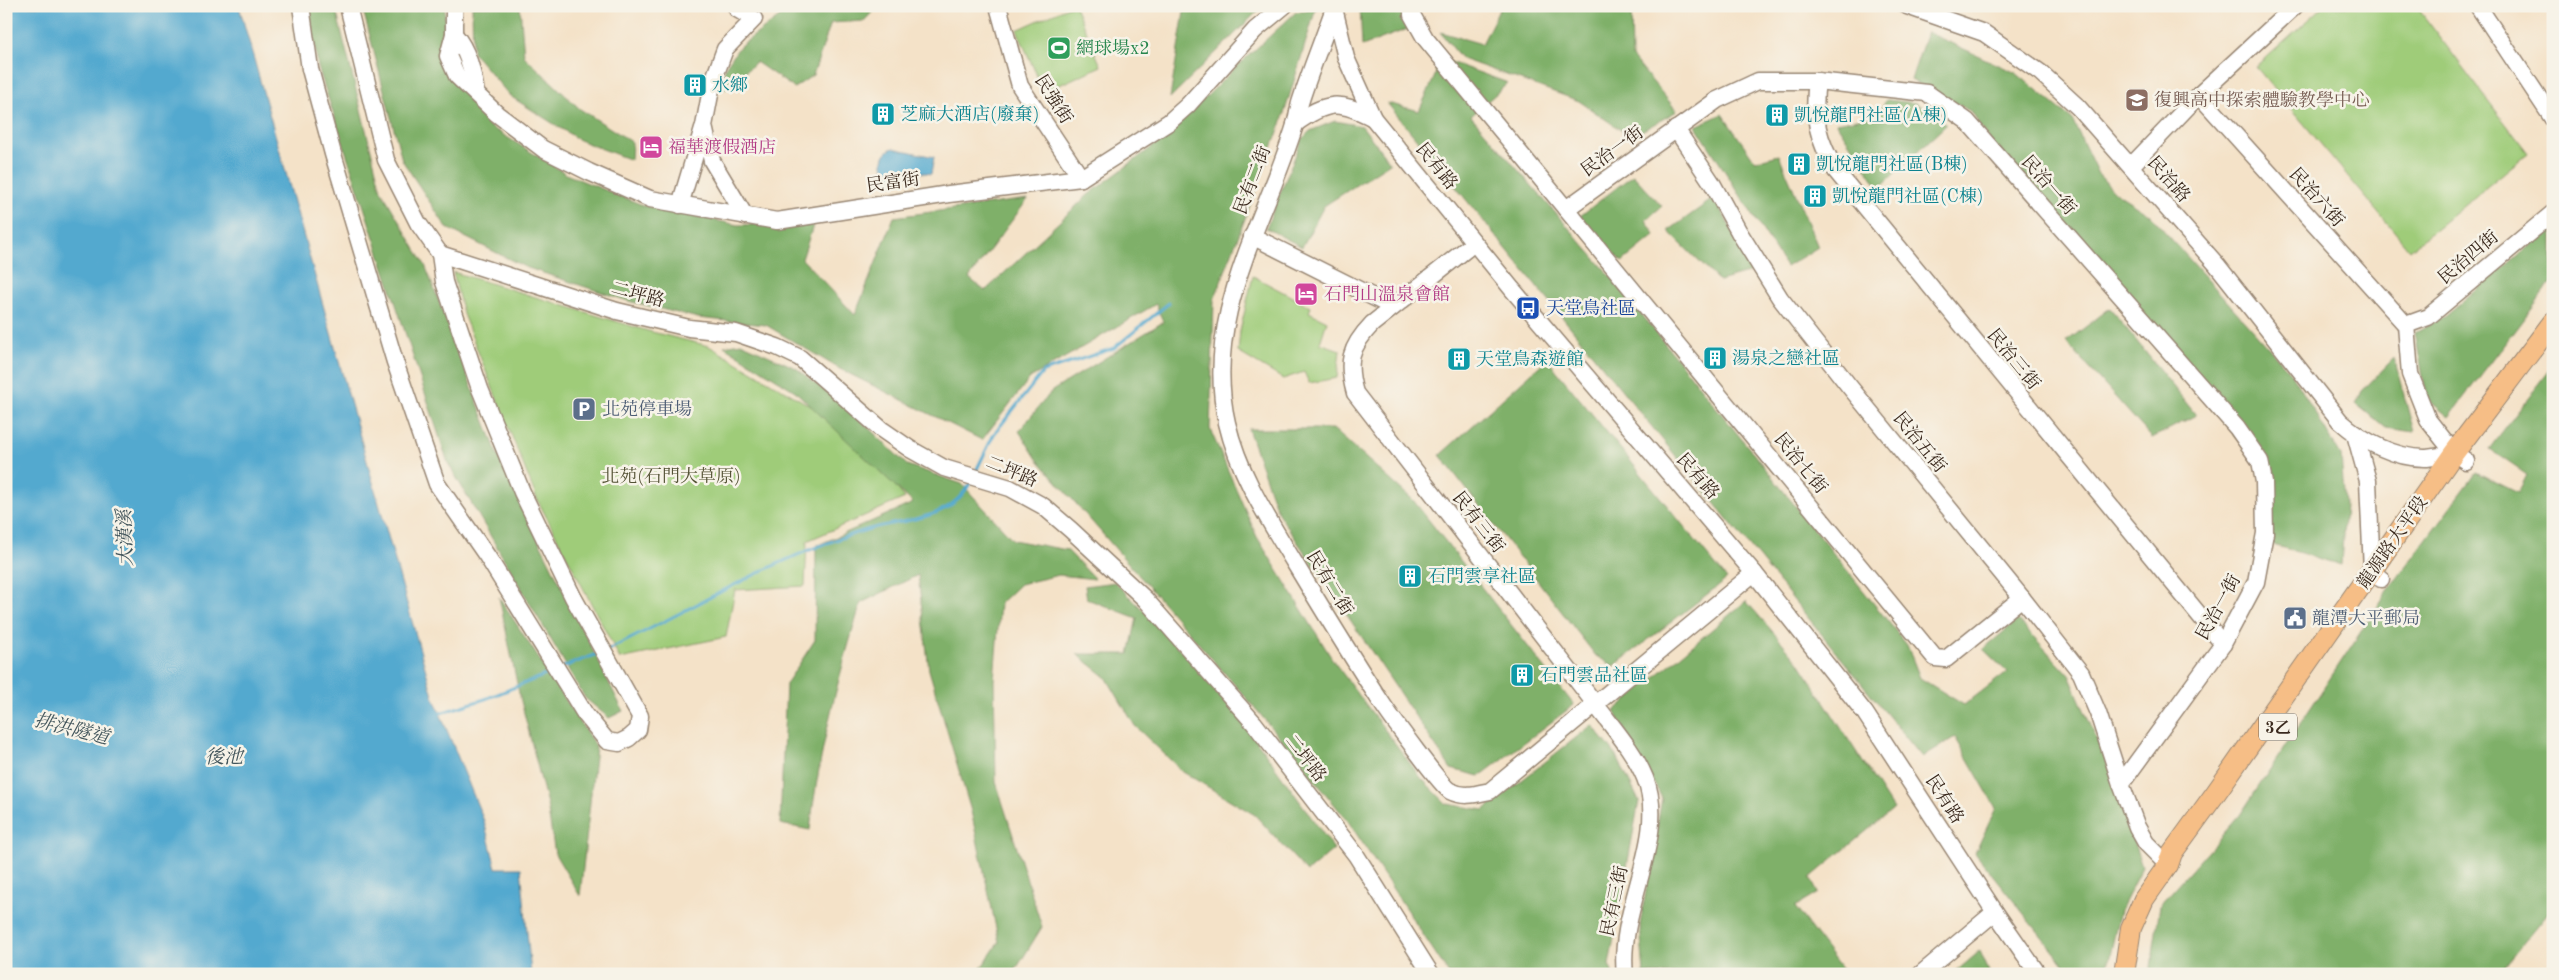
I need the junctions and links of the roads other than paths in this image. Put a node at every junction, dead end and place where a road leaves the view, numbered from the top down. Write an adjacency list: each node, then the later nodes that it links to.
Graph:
1 (301, 6): 27 (street)
2 (348, 6): 27 (street)
3 (454, 6): 21 (street, 民富街)
4 (998, 6): 20 (street, 民強街)
5 (1284, 6): 20 (street, 民富街)
6 (1412, 6): 22 (street)
7 (1908, 6): 19 (street, 民治路)
8 (2295, 6): 13 (street)
9 (2478, 6): 15 (street)
10 (1334, 7): 14 (street, 民有路); 16 (street, 民有二街)
11 (737, 9): 17 (street)
12 (1817, 81): 18 (street, 民治一街); 37 (street, 民治三街); 37 (street, 民治一街)
13 (2199, 95): 19 (street); 30 (street, 民治六街)
14 (1373, 118): 16 (street); 26 (street, 民有路)
15 (2553, 119)
16 (1296, 124): 25 (street, 民有二街)
17 (704, 126): 21 (street); 24 (street)
18 (1676, 129): 22 (street, 民治一街); 36 (street, 民治五街)
19 (2131, 166): 32 (street, 民治路)
20 (1081, 178): 24 (street, 民富街)
21 (680, 205): 24 (street, 民富街)
22 (1566, 209): 36 (street, 民治七街)
23 (2553, 213): 30 (street, 民治四街)
24 (745, 216)
25 (1252, 236): 28 (street); 38 (street, 民有二街)
26 (1474, 243): 28 (street, 民有三街); 34 (street, 民有路)
27 (440, 254): 42 (street, 二坪路)
28 (1393, 307): 38 (street, 民有三街)
29 (2553, 322): 33 (main road, 龍源路大平段 / 3乙)
30 (2406, 325): 33 (street)
31 (2553, 344): 33 (main road, 龍源路大平段 / 3乙)
32 (2355, 434): 33 (street); 35 (street)
33 (2460, 457): 35 (main road, 龍源路大平段 / 3乙)
34 (1754, 573): 38 (street, 民有二街); 41 (street, 民有路)
35 (2376, 575): 40 (main road, 龍源路大平段 / 3乙)
36 (2022, 598): 39 (street, 民治五街)
37 (2223, 644): 39 (street, 民治一街)
38 (1596, 705): 43 (street, 民有三街)
39 (2120, 784): 40 (street)
40 (2168, 865): 46 (main road, 龍源路大平段 / 3乙)
41 (1995, 912): 44 (street); 45 (street, 民有路)
42 (1431, 974)
43 (1625, 974)
44 (1921, 974)
45 (2038, 974)
46 (2124, 974)

